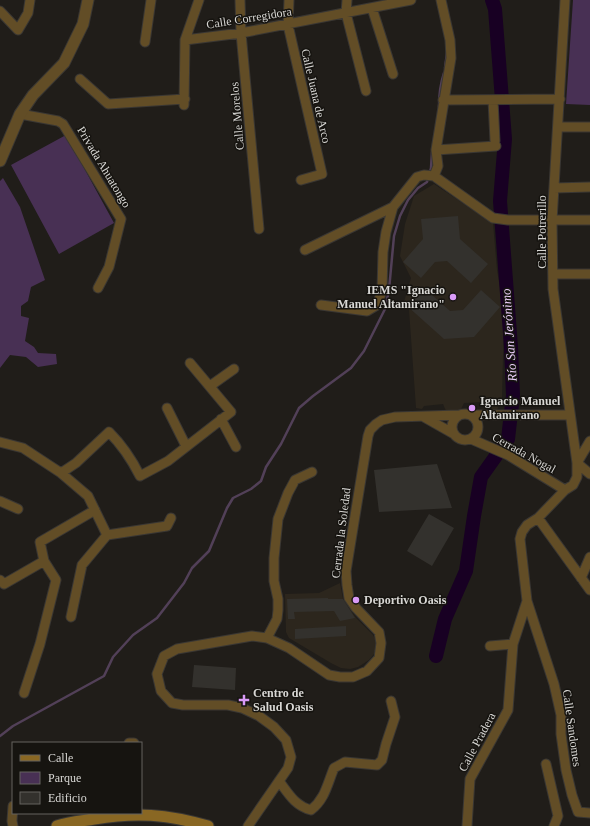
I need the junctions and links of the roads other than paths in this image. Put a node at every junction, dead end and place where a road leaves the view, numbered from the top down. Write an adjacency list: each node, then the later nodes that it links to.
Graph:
1 (30, 0): 12 (street)
2 (88, 0): 24 (street)
3 (151, 0): 17 (street)
4 (200, 0): 16 (street)
5 (240, 0): 15 (street, Calle Morelos)
6 (289, 0): 14 (street, Calle Juana de Arco)
7 (347, 0): 13 (street)
8 (411, 0): 11 (street, Calle Corregidora)
9 (441, 0): 22 (street)
10 (565, 0): 21 (street, Calle Potrerillo)
11 (372, 8): 13 (street, Calle Corregidora); 18 (street)
12 (0, 11)
13 (346, 13): 14 (street, Calle Corregidora); 20 (street)
14 (288, 25): 15 (street, Calle Corregidora); 30 (street, Calle Juana de Arco)
15 (241, 33): 16 (street, Calle Corregidora); 36 (street, Calle Morelos)
16 (185, 40): 19 (street)
17 (145, 42)
18 (393, 74)
19 (80, 79)
20 (366, 91)
21 (560, 99): 23 (street); 25 (street, Calle Potrerillo)
22 (443, 100): 23 (street); 27 (street)
23 (494, 100): 27 (street)
24 (20, 114): 28 (street); 40 (street, Privada Ahuatongo)
25 (558, 127): 26 (street); 32 (street, Calle Potrerillo)
26 (590, 127)
27 (436, 150): 29 (street)
28 (0, 160)
29 (431, 176): 33 (street); 35 (street)
30 (301, 180)
31 (590, 187): 32 (street)
32 (554, 188): 35 (street, Calle Potrerillo)
33 (393, 207): 37 (street); 41 (street)
34 (590, 220): 35 (street)
35 (552, 221): 38 (street, Calle Potrerillo)
36 (260, 229)
37 (305, 250)
38 (554, 274): 39 (street); 48 (street, Calle Potrerillo)
39 (590, 274)
40 (98, 288)
41 (320, 305)
42 (190, 363): 44 (street)
43 (234, 369): 44 (street)
44 (210, 386): 50 (street)
45 (167, 408): 55 (street)
46 (471, 414): 47 (street); 48 (street); 52 (street)
47 (460, 415): 49 (street, Cerrada la Soledad); 51 (street)
48 (570, 415): 57 (street, Calle Potrerillo)
49 (423, 417): 51 (street, Cerrada la Soledad); 75 (street, Cerrada la Soledad)
50 (221, 419): 55 (street); 56 (street)
51 (454, 434): 52 (street)
52 (471, 439): 61 (street, Cerrada Nogal)
53 (0, 442): 59 (street)
54 (590, 442): 57 (street)
55 (186, 446): 59 (street)
56 (236, 447)
57 (577, 463): 60 (street); 61 (street)
58 (312, 472): 75 (street)
59 (61, 473): 64 (street)
60 (590, 474)
61 (565, 490): 66 (street)
62 (0, 501): 63 (street)
63 (18, 509)
64 (95, 510): 67 (street); 69 (street)
65 (171, 518): 67 (street)
66 (538, 518): 70 (street); 73 (street)
67 (107, 535): 74 (street)
68 (590, 558): 70 (street)
69 (44, 561): 71 (street); 78 (street)
70 (581, 578): 72 (street)
71 (0, 580)
72 (590, 590)
73 (526, 601): 76 (street, Calle Pradera); 82 (street, Calle Sandomes)
74 (71, 617)
75 (267, 638): 81 (street, Cerrada la Soledad)
76 (513, 644): 77 (street); 89 (street, Calle Pradera)
77 (490, 646)
78 (24, 693)
79 (391, 701): 81 (street)
80 (546, 764): 90 (street)
81 (278, 781): 88 (street, Cerrada la Soledad)
82 (590, 813)
83 (12, 814): 85 (street)
84 (140, 814): 86 (main road); 87 (main road)
85 (13, 826)
86 (57, 826)
87 (208, 826)
88 (248, 826)
89 (467, 826)
90 (554, 826)

